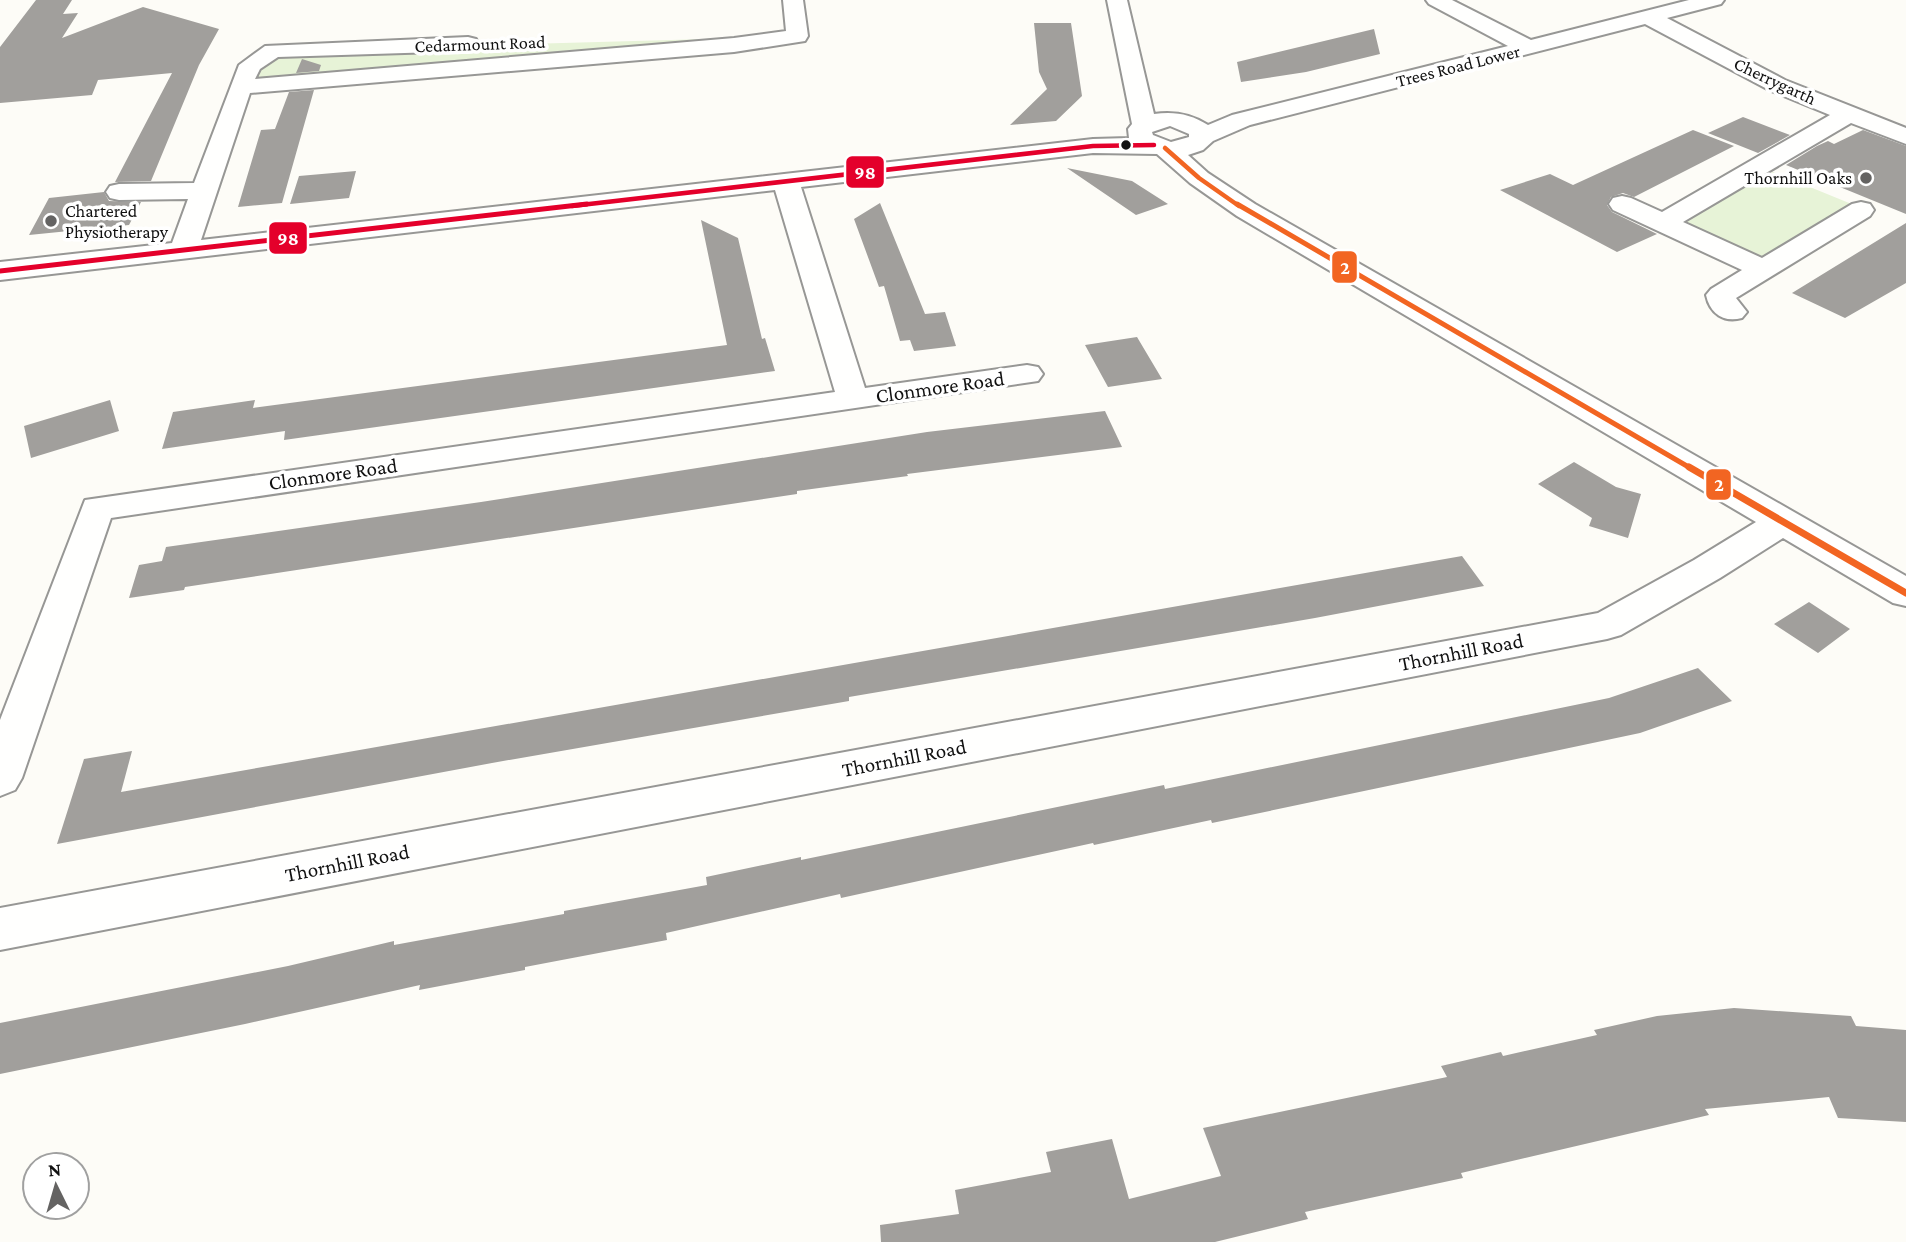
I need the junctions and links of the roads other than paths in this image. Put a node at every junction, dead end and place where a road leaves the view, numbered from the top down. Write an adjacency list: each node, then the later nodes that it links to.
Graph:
1 (793, 0): 8 (street, Cedarmount Road)
2 (1117, 0): 14 (street)
3 (1436, 0): 10 (street)
4 (1714, 0): 5 (street, Trees Road Lower)
5 (1648, 17): 10 (street, Trees Road Lower); 13 (street, Cherrygarth)
6 (483, 43): 11 (street, Cedarmount Road)
7 (511, 43): 8 (street, Cedarmount Road)
8 (734, 45): 12 (street, Cedarmount Road)
9 (243, 46): 11 (street)
10 (1530, 48): 14 (street, Trees Road Lower)
11 (264, 55): 12 (street)
12 (240, 88): 17 (street)
13 (1849, 114): 15 (street, Cherrygarth); 21 (street)
14 (1166, 131): 16 (street); 31 (street)
15 (1906, 137)
16 (786, 183): 23 (street); 30 (street, Clonmore Road)
17 (205, 190): 18 (street); 23 (street)
18 (119, 192)
19 (1622, 204): 21 (street)
20 (1861, 209): 26 (street)
21 (1663, 223): 26 (street)
22 (84, 236): 23 (street); 24 (street); 25 (street)
23 (189, 237): 25 (street)
24 (0, 245)
25 (72, 262): 27 (street)
26 (1762, 269): 28 (street)
27 (0, 271)
28 (1732, 312)
29 (1027, 374): 30 (street, Clonmore Road)
30 (853, 400): 33 (street, Clonmore Road)
31 (1783, 521): 32 (street); 34 (street, Thornhill Road)
32 (1906, 593)
33 (0, 778)
34 (0, 929)

